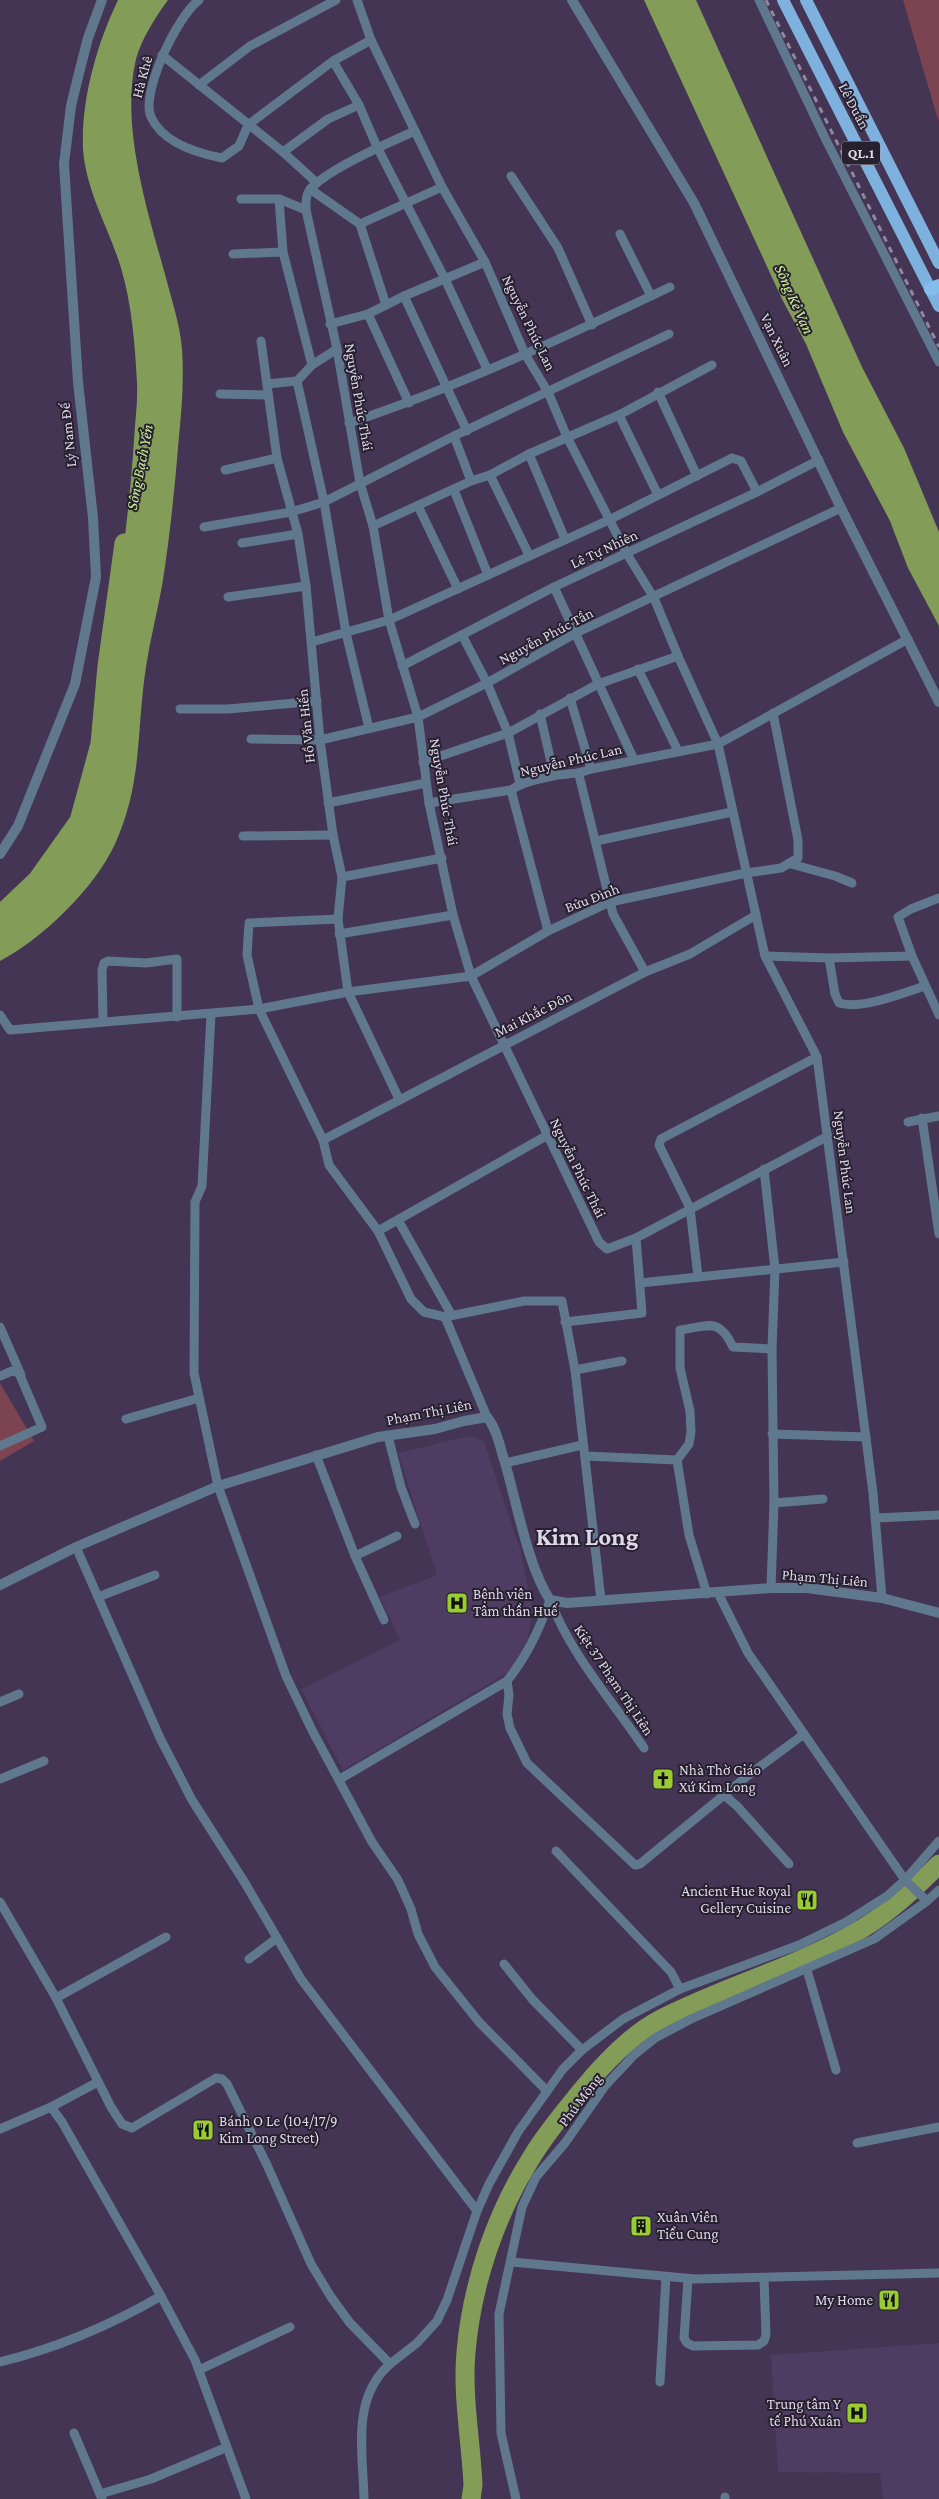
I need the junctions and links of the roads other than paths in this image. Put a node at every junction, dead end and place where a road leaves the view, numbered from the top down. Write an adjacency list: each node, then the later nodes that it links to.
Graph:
1 (102, 0): 130 (street, Lý Nam Đế)
2 (199, 0): 10 (street, Hà Khê)
3 (336, 0): 12 (street)
4 (357, 0): 9 (street, Nguyễn Phúc Lan)
5 (572, 0): 65 (street, Vạn Xuân)
6 (759, 0): 46 (street)
7 (783, 0): 34 (main road, Lê Duẩn / QL.1)
8 (806, 0): 31 (main road, Lê Duẩn / QL.1)
9 (372, 40): 11 (street); 15 (street, Nguyễn Phúc Lan)
10 (162, 55): 12 (street); 14 (street, Hà Khê)
11 (333, 61): 13 (street); 14 (street)
12 (199, 85): 14 (street)
13 (359, 105): 16 (street); 17 (street)
14 (248, 125): 17 (street)
15 (415, 131): 16 (street); 20 (street, Nguyễn Phúc Lan)
16 (377, 147): 19 (street); 24 (street)
17 (283, 152): 19 (street)
18 (511, 176): 41 (street)
19 (318, 183): 21 (street)
20 (442, 187): 24 (street); 30 (street, Nguyễn Phúc Lan)
21 (310, 190): 25 (street, Nguyễn Phúc Thái); 26 (street)
22 (241, 199): 23 (street)
23 (279, 199): 25 (street); 28 (street)
24 (406, 203): 26 (street); 32 (street)
25 (306, 210): 40 (street, Nguyễn Phúc Thái)
26 (360, 224): 37 (street)
27 (620, 234): 36 (street)
28 (283, 252): 29 (street); 47 (street)
29 (233, 254)
30 (485, 262): 32 (street); 45 (street, Nguyễn Phúc Lan)
31 (939, 263)
32 (445, 279): 35 (street); 49 (street)
33 (670, 287): 36 (street)
34 (935, 288): 38 (main road, Lê Duẩn / QL.1)
35 (404, 296): 37 (street); 52 (street)
36 (651, 296): 41 (street)
37 (386, 305): 39 (street)
38 (939, 306)
39 (368, 314): 40 (street); 57 (street)
40 (330, 324): 44 (street, Nguyễn Phúc Thái)
41 (592, 325): 45 (street)
42 (669, 334): 53 (street)
43 (261, 341): 51 (street, Hồ Văn Hiến)
44 (337, 349): 47 (street); 59 (street, Nguyễn Phúc Thái)
45 (526, 354): 49 (street); 53 (street, Nguyễn Phúc Lan)
46 (939, 362)
47 (312, 365): 50 (street)
48 (712, 365): 54 (street)
49 (487, 369): 52 (street)
50 (297, 381): 51 (street); 74 (street)
51 (267, 384): 56 (street, Hồ Văn Hiến)
52 (447, 386): 57 (street); 60 (street)
53 (548, 392): 60 (street); 62 (street, Nguyễn Phúc Lan)
54 (658, 392): 58 (street); 68 (street)
55 (220, 394): 56 (street)
56 (268, 394): 64 (street, Hồ Văn Hiến)
57 (409, 403): 59 (street)
58 (619, 415): 62 (street); 73 (street)
59 (350, 423): 70 (street, Nguyễn Phúc Thái)
60 (467, 431): 61 (street)
61 (454, 436): 69 (street); 70 (street)
62 (567, 437): 63 (street); 78 (street, Nguyễn Phúc Lan)
63 (529, 454): 67 (street); 82 (street)
64 (277, 458): 66 (street); 77 (street, Hồ Văn Hiến)
65 (819, 460): 72 (street, Lê Tự Nhiên); 76 (street, Vạn Xuân)
66 (225, 470)
67 (490, 475): 69 (street); 85 (street)
68 (697, 476): 72 (street); 73 (street)
69 (471, 481): 71 (street)
70 (360, 483): 74 (street); 79 (street, Nguyễn Phúc Thái)
71 (454, 490): 75 (street); 86 (street)
72 (757, 492): 84 (street, Lê Tự Nhiên)
73 (658, 495): 78 (street)
74 (324, 502): 77 (street); 93 (street)
75 (418, 506): 79 (street); 89 (street)
76 (841, 508): 91 (street, Nguyễn Phúc Tần); 96 (street, Vạn Xuân)
77 (292, 512): 80 (street); 81 (street, Hồ Văn Hiến)
78 (611, 519): 82 (street); 84 (street, Nguyễn Phúc Lan)
79 (373, 526): 92 (street, Nguyễn Phúc Thái)
80 (204, 527)
81 (298, 534): 83 (street); 87 (street, Hồ Văn Hiến)
82 (565, 539): 85 (street)
83 (242, 543)
84 (627, 554): 88 (street, Lê Tự Nhiên); 91 (street, Nguyễn Phúc Lan)
85 (529, 555): 86 (street)
86 (488, 575): 89 (street)
87 (306, 586): 90 (street); 97 (street, Hồ Văn Hiến)
88 (554, 588): 94 (street); 95 (street, Lê Tự Nhiên)
89 (458, 589): 92 (street)
90 (228, 597)
91 (654, 598): 94 (street, Nguyễn Phúc Tần); 98 (street, Nguyễn Phúc Lan)
92 (389, 620): 93 (street); 99 (street, Nguyễn Phúc Thái)
93 (346, 633): 97 (street); 110 (street)
94 (576, 634): 101 (street, Nguyễn Phúc Tần); 102 (street)
95 (462, 635): 99 (street, Lê Tự Nhiên); 101 (street)
96 (908, 639): 105 (street, Vạn Xuân); 107 (street)
97 (312, 642): 104 (street, Hồ Văn Hiến)
98 (678, 656): 100 (street); 114 (street, Nguyễn Phúc Lan)
99 (402, 666): 109 (street, Nguyễn Phúc Thái)
100 (638, 668): 102 (street); 115 (street)
101 (487, 683): 109 (street, Nguyễn Phúc Tần); 111 (street)
102 (598, 684): 103 (street); 116 (street)
103 (570, 698): 108 (street); 118 (street)
104 (317, 701): 106 (street); 113 (street, Hồ Văn Hiến)
105 (939, 702)
106 (180, 709)
107 (773, 713): 114 (street); 132 (street)
108 (540, 714): 111 (street); 119 (street)
109 (418, 717): 110 (street, Nguyễn Phúc Tần); 117 (street, Nguyễn Phúc Thái)
110 (369, 728): 113 (street, Nguyễn Phúc Tần)
111 (508, 733): 117 (street); 122 (street)
112 (251, 738): 113 (street, Nguyễn Phúc Tần)
113 (320, 740): 124 (street, Hồ Văn Hiến)
114 (718, 744): 115 (street, Nguyễn Phúc Lan); 126 (street, Nguyễn Phúc Lan)
115 (678, 751): 116 (street, Nguyễn Phúc Lan)
116 (634, 760): 118 (street, Nguyễn Phúc Lan)
117 (423, 762): 121 (street, Nguyễn Phúc Thái)
118 (592, 769): 120 (street, Nguyễn Phúc Lan)
119 (554, 775): 120 (street, Nguyễn Phúc Lan); 122 (street, Nguyễn Phúc Lan)
120 (579, 775): 129 (street)
121 (426, 782): 124 (street); 125 (street, Nguyễn Phúc Thái)
122 (520, 784): 123 (street, Nguyễn Phúc Lan)
123 (511, 790): 125 (street, Nguyễn Phúc Lan); 141 (street)
124 (328, 803): 127 (street, Hồ Văn Hiến)
125 (429, 803): 131 (street, Nguyễn Phúc Thái)
126 (732, 812): 129 (street); 133 (street, Nguyễn Phúc Lan)
127 (333, 835): 128 (street); 134 (street, Hồ Văn Hiến)
128 (243, 836)
129 (596, 841): 137 (street)
130 (0, 854)
131 (442, 858): 134 (street); 138 (street, Nguyễn Phúc Thái)
132 (791, 864): 133 (street, Bửu Đình); 135 (street)
133 (746, 873): 137 (street, Bửu Đình); 139 (street, Nguyễn Phúc Lan)
134 (342, 877): 140 (street, Hồ Văn Hiến)
135 (852, 883)
136 (939, 898): 144 (street)
137 (610, 902): 141 (street, Bửu Đình); 146 (street)
138 (453, 915): 142 (street); 147 (street, Nguyễn Phúc Thái)
139 (756, 915): 143 (street, Nguyễn Phúc Lan); 146 (street, Mai Khắc Đôn)
140 (338, 919): 142 (street, Hồ Văn Hiến); 150 (street)
141 (548, 931): 147 (street, Bửu Đình)
142 (340, 934): 149 (street, Hồ Văn Hiến)
143 (764, 956): 145 (street); 157 (street, Nguyễn Phúc Lan)
144 (912, 956): 145 (street); 148 (street)
145 (829, 958): 148 (street)
146 (645, 972): 156 (street, Mai Khắc Đôn)
147 (471, 976): 149 (street, Bửu Đình); 156 (street, Nguyễn Phúc Thái)
148 (925, 986): 153 (street)
149 (348, 992): 150 (street, Bửu Đình); 158 (street, Hồ Văn Hiến)
150 (259, 1009): 151 (street, Bửu Đình); 164 (street)
151 (211, 1014): 154 (street, Bửu Đình); 184 (street)
152 (0, 1015): 155 (street, Bửu Đình)
153 (939, 1015)
154 (176, 1017): 155 (street, Bửu Đình); 155 (street)
155 (103, 1022)
156 (504, 1044): 158 (street, Mai Khắc Đôn); 162 (street, Nguyễn Phúc Thái)
157 (817, 1057): 163 (street, Nguyễn Phúc Lan); 167 (street)
158 (399, 1099): 164 (street, Mai Khắc Đôn)
159 (939, 1116): 160 (street)
160 (922, 1118): 161 (street); 166 (street)
161 (908, 1122)
162 (546, 1136): 168 (street); 171 (street, Nguyễn Phúc Thái)
163 (828, 1136): 165 (street, Nguyễn Phúc Thái); 172 (street, Nguyễn Phúc Lan)
164 (323, 1140): 169 (street)
165 (764, 1170): 167 (street, Nguyễn Phúc Thái); 173 (street)
166 (935, 1180): 170 (street)
167 (690, 1208): 171 (street, Nguyễn Phúc Thái); 174 (street)
168 (398, 1220): 169 (street); 176 (street)
169 (378, 1231): 176 (street)
170 (939, 1234)
171 (636, 1238): 175 (street)
172 (844, 1262): 173 (street); 189 (street, Nguyễn Phúc Lan)
173 (775, 1269): 174 (street); 179 (street)
174 (698, 1277): 175 (street)
175 (640, 1282): 177 (street)
176 (448, 1316): 177 (street); 185 (street)
177 (565, 1322): 181 (street)
178 (0, 1327): 183 (street)
179 (772, 1349): 187 (street); 194 (street)
180 (622, 1361): 181 (street)
181 (575, 1370): 190 (street)
182 (0, 1376): 183 (street)
183 (21, 1376): 191 (street)
184 (199, 1398): 186 (street); 196 (street)
185 (487, 1417): 188 (street, Phạm Thị Liên); 195 (street, Phạm Thị Liên)
186 (126, 1419)
187 (772, 1434): 189 (street); 198 (street)
188 (388, 1436): 192 (street, Phạm Thị Liên); 201 (street)
189 (866, 1437): 200 (street, Nguyễn Phúc Lan)
190 (582, 1445): 193 (street); 195 (street)
191 (0, 1446)
192 (316, 1455): 196 (street, Phạm Thị Liên); 204 (street)
193 (586, 1456): 194 (street); 213 (street)
194 (677, 1460): 209 (street)
195 (505, 1463): 212 (street, Phạm Thị Liên)
196 (218, 1486): 203 (street, Phạm Thị Liên); 223 (street)
197 (823, 1499): 198 (street)
198 (774, 1502): 207 (street)
199 (939, 1515): 200 (street)
200 (876, 1518): 211 (street, Nguyễn Phúc Lan)
201 (415, 1524)
202 (397, 1536): 204 (street)
203 (76, 1547): 206 (street, Phạm Thị Liên); 210 (street)
204 (355, 1556): 215 (street)
205 (155, 1576): 210 (street)
206 (0, 1585)
207 (771, 1588): 208 (street, Phạm Thị Liên); 211 (street, Phạm Thị Liên)
208 (718, 1593): 209 (street, Phạm Thị Liên); 219 (street)
209 (706, 1594): 213 (street, Phạm Thị Liên)
210 (98, 1596): 233 (street)
211 (882, 1598): 214 (street, Phạm Thị Liên)
212 (550, 1600): 213 (street, Phạm Thị Liên); 216 (street); 220 (street, Kiệt 37 Phạm Thị Liên)
213 (601, 1600)
214 (939, 1612)
215 (384, 1620)
216 (507, 1681): 223 (street); 224 (street)
217 (19, 1694): 218 (street)
218 (0, 1702)
219 (804, 1734): 224 (street); 228 (street)
220 (644, 1748)
221 (44, 1761): 222 (street)
222 (0, 1779)
223 (340, 1779): 242 (street)
224 (724, 1795): 227 (street)
225 (939, 1840): 228 (street)
226 (556, 1851): 237 (street)
227 (789, 1864)
228 (908, 1882): 230 (street); 237 (street)
229 (939, 1890): 230 (street, Phú Mộng)
230 (924, 1898): 236 (street, Phú Mộng)
231 (0, 1902): 238 (street)
232 (166, 1936): 238 (street)
233 (277, 1938): 234 (street); 247 (street)
234 (250, 1959)
235 (504, 1964): 239 (street)
236 (806, 1970): 240 (street); 248 (street, Phú Mộng)
237 (680, 1989): 239 (street)
238 (56, 1998): 241 (street)
239 (582, 2050): 242 (street)
240 (836, 2070)
241 (98, 2082): 243 (street); 256 (street)
242 (547, 2090): 247 (street)
243 (51, 2107): 245 (street); 253 (street)
244 (939, 2127): 246 (street)
245 (0, 2129)
246 (857, 2143)
247 (477, 2211): 256 (street)
248 (512, 2262): 250 (street); 264 (street, Phú Mộng)
249 (939, 2273): 252 (street)
250 (666, 2277): 251 (street); 258 (street)
251 (688, 2278): 252 (street); 252 (street)
252 (764, 2278)
253 (162, 2296): 255 (street); 257 (street)
254 (290, 2327): 257 (street)
255 (0, 2362)
256 (390, 2364): 263 (street)
257 (199, 2370): 260 (street)
258 (660, 2382)
259 (74, 2433): 261 (street)
260 (225, 2448): 261 (street); 262 (street)
261 (101, 2496)
262 (246, 2499)
263 (364, 2499)
264 (516, 2499)

